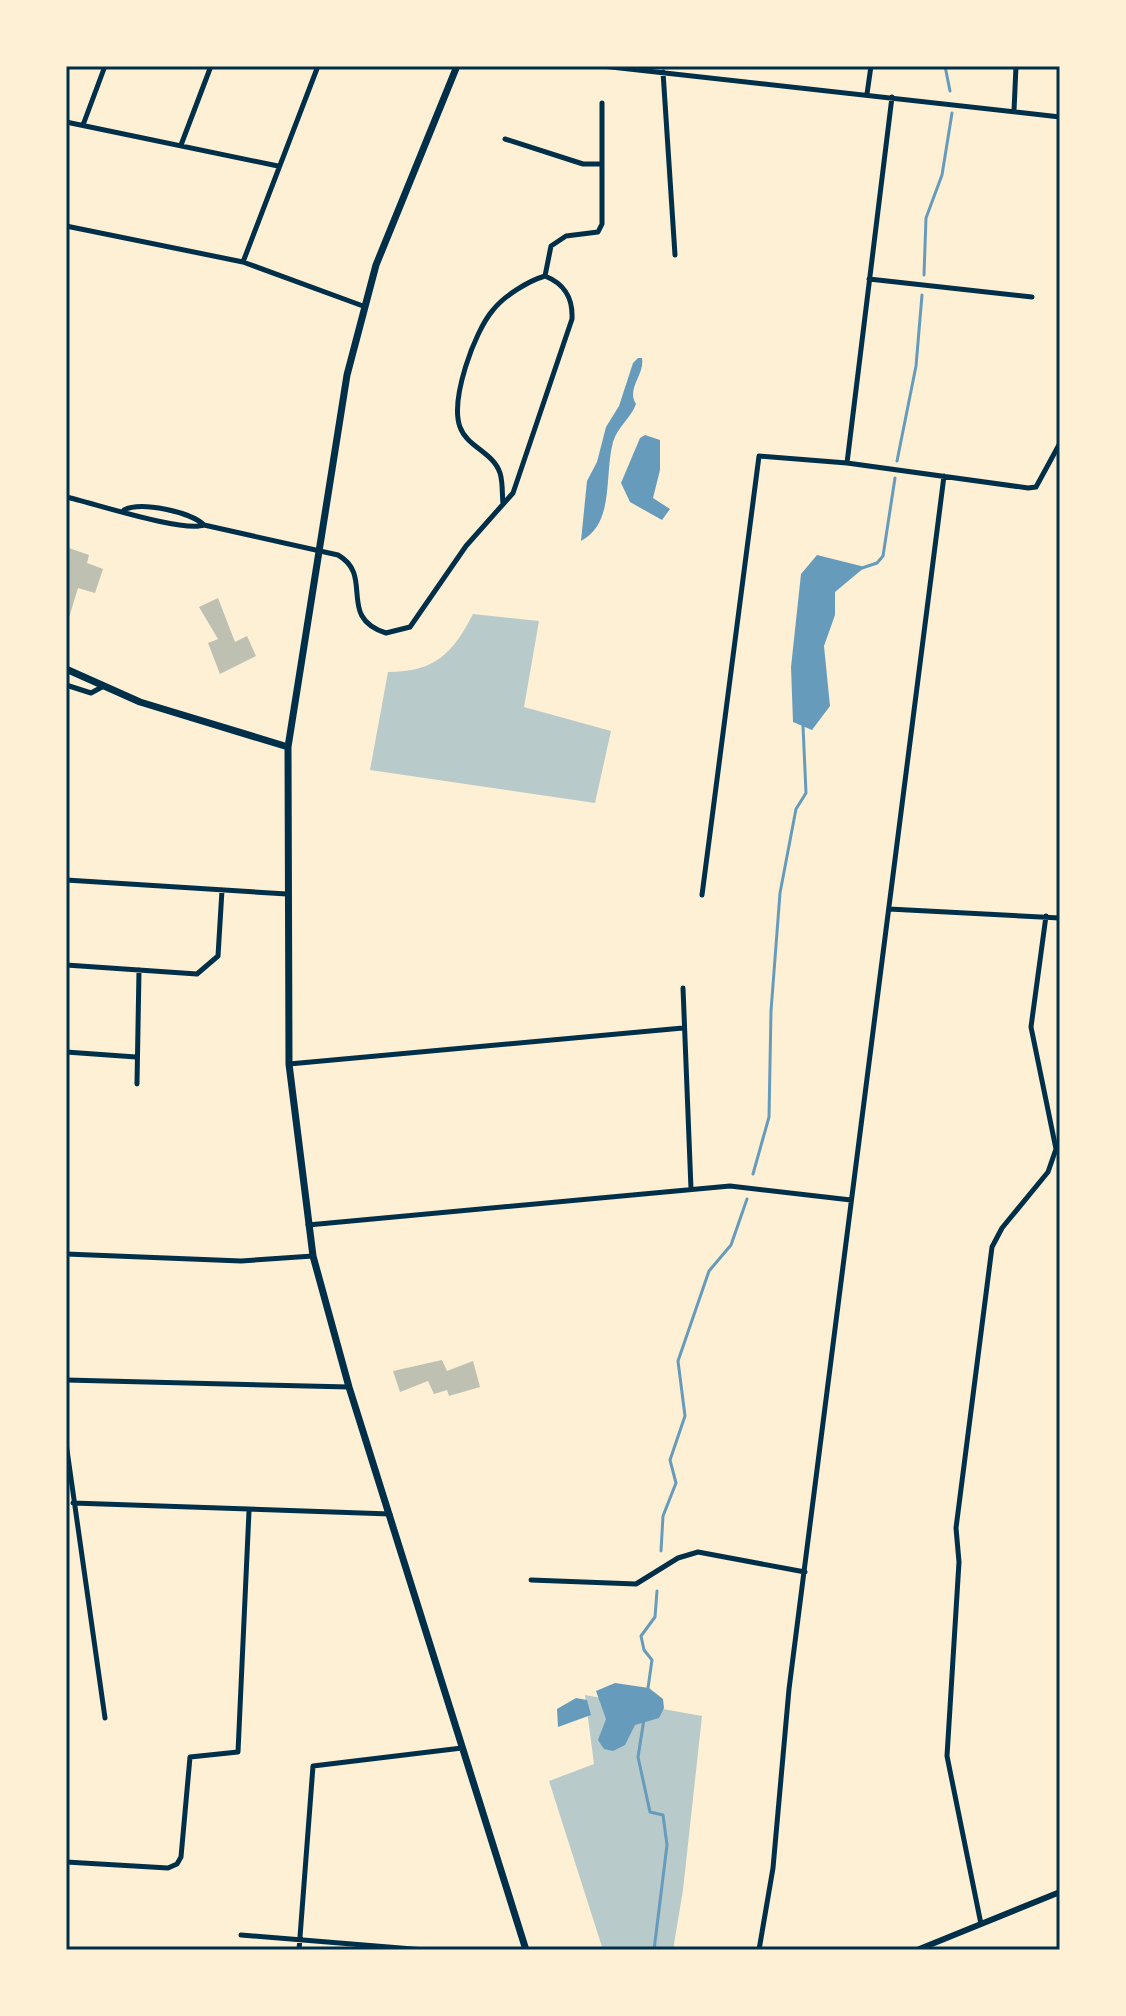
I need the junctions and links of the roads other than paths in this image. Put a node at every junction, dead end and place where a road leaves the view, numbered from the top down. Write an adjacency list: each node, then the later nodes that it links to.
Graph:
1 (105, 66): 16 (street)
2 (211, 66): 18 (street)
3 (318, 66): 20 (street)
4 (457, 66): 27 (main road)
5 (602, 66): 9 (street)
6 (871, 66): 10 (street)
7 (1016, 66): 13 (street)
8 (688, 70): 9 (street); 10 (street)
9 (663, 72): 22 (street)
10 (867, 94): 11 (street)
11 (892, 97): 13 (street); 25 (street)
12 (602, 103): 19 (street)
13 (1014, 111): 14 (street)
14 (1060, 117)
15 (66, 122): 16 (street)
16 (83, 125): 18 (street)
17 (505, 139): 19 (street)
18 (181, 145): 20 (street)
19 (602, 164): 24 (street)
20 (278, 166): 23 (street)
21 (66, 226): 23 (street)
22 (675, 255)
23 (243, 262): 27 (street)
24 (545, 276): 32 (street); 32 (street)
25 (869, 279): 26 (street); 29 (street)
26 (1032, 297)
27 (363, 306): 37 (main road)
28 (1060, 443): 30 (street)
29 (847, 463): 30 (street); 45 (street)
30 (944, 476): 46 (street)
31 (66, 497): 33 (street)
32 (503, 505): 37 (street)
33 (124, 510): 34 (street); 35 (street)
34 (163, 511): 35 (street); 36 (street)
35 (160, 521): 36 (street)
36 (204, 525): 37 (street)
37 (320, 550): 41 (main road)
38 (66, 669): 40 (main road)
39 (66, 685): 40 (street)
40 (102, 687): 41 (main road)
41 (288, 747): 44 (main road)
42 (66, 880): 43 (street)
43 (222, 890): 44 (street); 50 (street)
44 (287, 894): 55 (main road)
45 (702, 895)
46 (889, 909): 47 (street); 58 (street)
47 (1046, 916): 48 (street); 74 (street)
48 (1060, 918)
49 (66, 965): 50 (street)
50 (139, 970): 54 (street)
51 (683, 988): 52 (street)
52 (683, 1028): 55 (street); 57 (street)
53 (66, 1052): 54 (street)
54 (136, 1057): 56 (street)
55 (289, 1064): 59 (main road)
56 (137, 1084)
57 (691, 1189): 58 (street); 59 (street)
58 (851, 1200): 68 (street)
59 (307, 1226): 61 (main road)
60 (66, 1254): 61 (street)
61 (313, 1256): 63 (main road)
62 (66, 1380): 63 (street)
63 (349, 1387): 67 (main road)
64 (66, 1443): 65 (street)
65 (73, 1503): 66 (street); 70 (street)
66 (249, 1511): 67 (street); 72 (street)
67 (391, 1514): 71 (main road)
68 (805, 1572): 69 (street); 80 (street)
69 (531, 1580)
70 (105, 1718)
71 (464, 1748): 76 (street); 79 (main road)
72 (66, 1862)
73 (1060, 1892): 74 (street)
74 (981, 1924): 81 (street)
75 (241, 1935): 76 (street)
76 (300, 1940): 77 (street); 78 (street)
77 (299, 1950)
78 (425, 1950)
79 (526, 1950)
80 (759, 1950)
81 (917, 1950)

